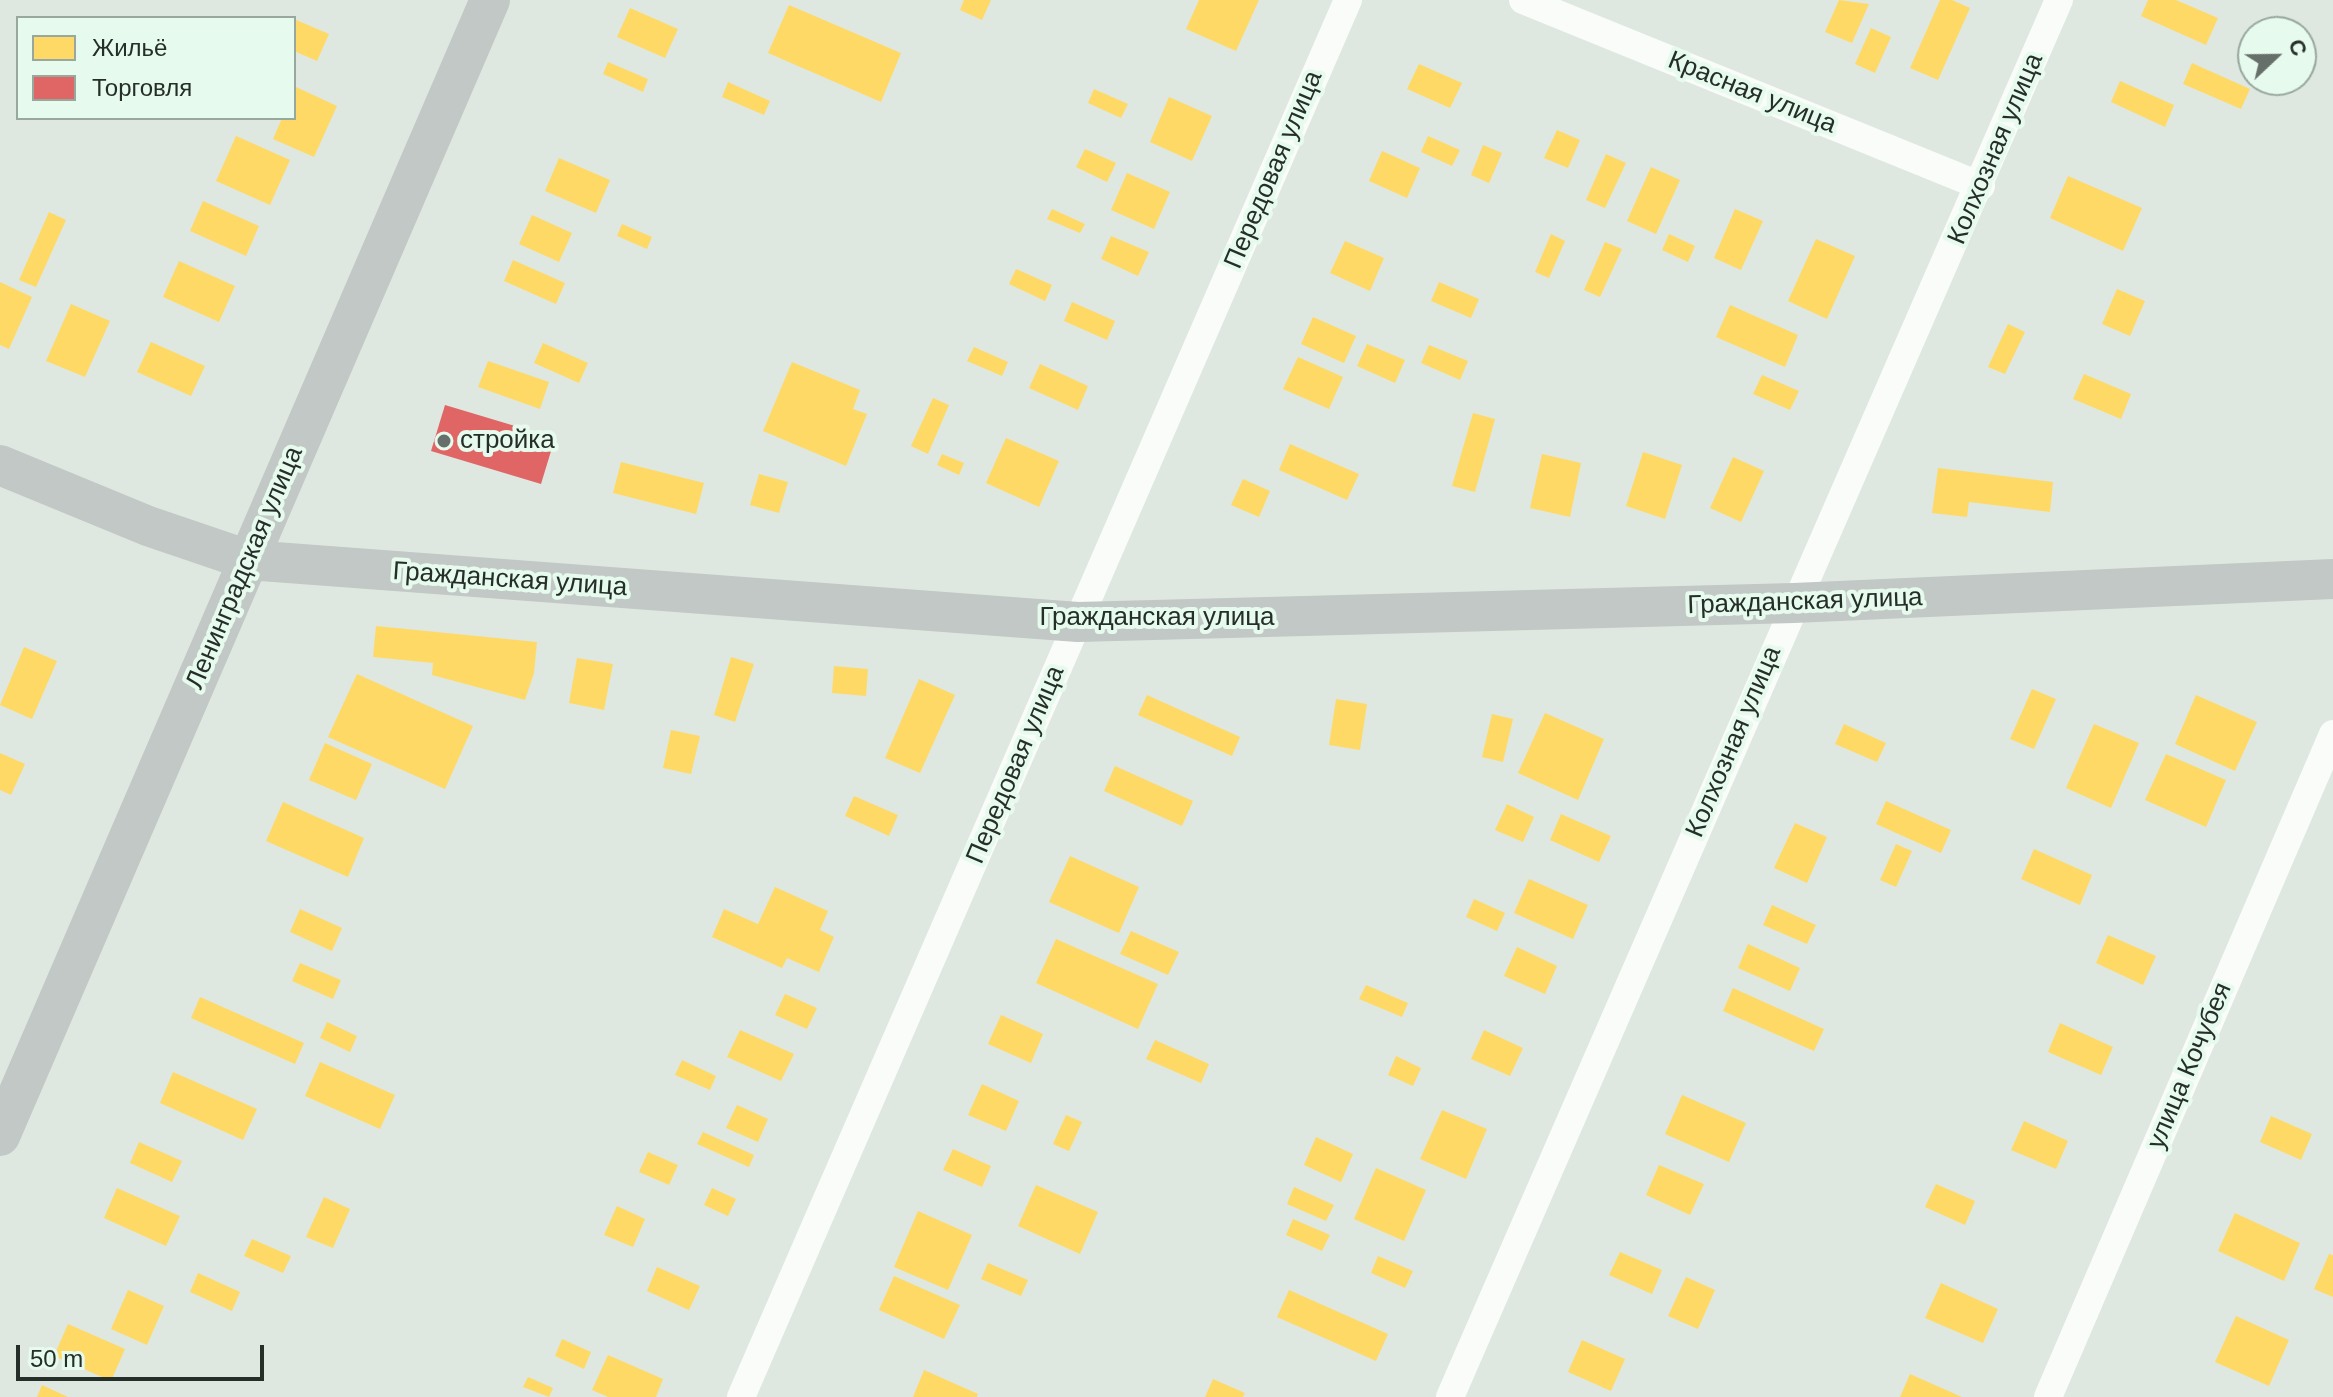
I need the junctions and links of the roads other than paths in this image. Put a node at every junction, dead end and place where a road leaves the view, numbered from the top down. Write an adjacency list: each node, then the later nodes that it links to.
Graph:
1 (490, 0): 7 (main road, Ленинградская улица)
2 (1348, 0): 10 (street, Передовая улица)
3 (1523, 0): 5 (street, Красная улица)
4 (2059, 0): 5 (street, Колхозная улица)
5 (1981, 186): 9 (street, Колхозная улица)
6 (0, 465): 7 (main road, Гражданская улица)
7 (248, 560): 10 (main road, Гражданская улица); 12 (main road, Ленинградская улица)
8 (2333, 579): 9 (main road, Гражданская улица)
9 (1794, 603): 10 (main road, Гражданская улица); 14 (street, Колхозная улица)
10 (1078, 622): 13 (street, Передовая улица)
11 (2333, 734): 15 (street, улица Кочубея)
12 (0, 1136)
13 (741, 1397)
14 (1450, 1397)
15 (2048, 1397)

